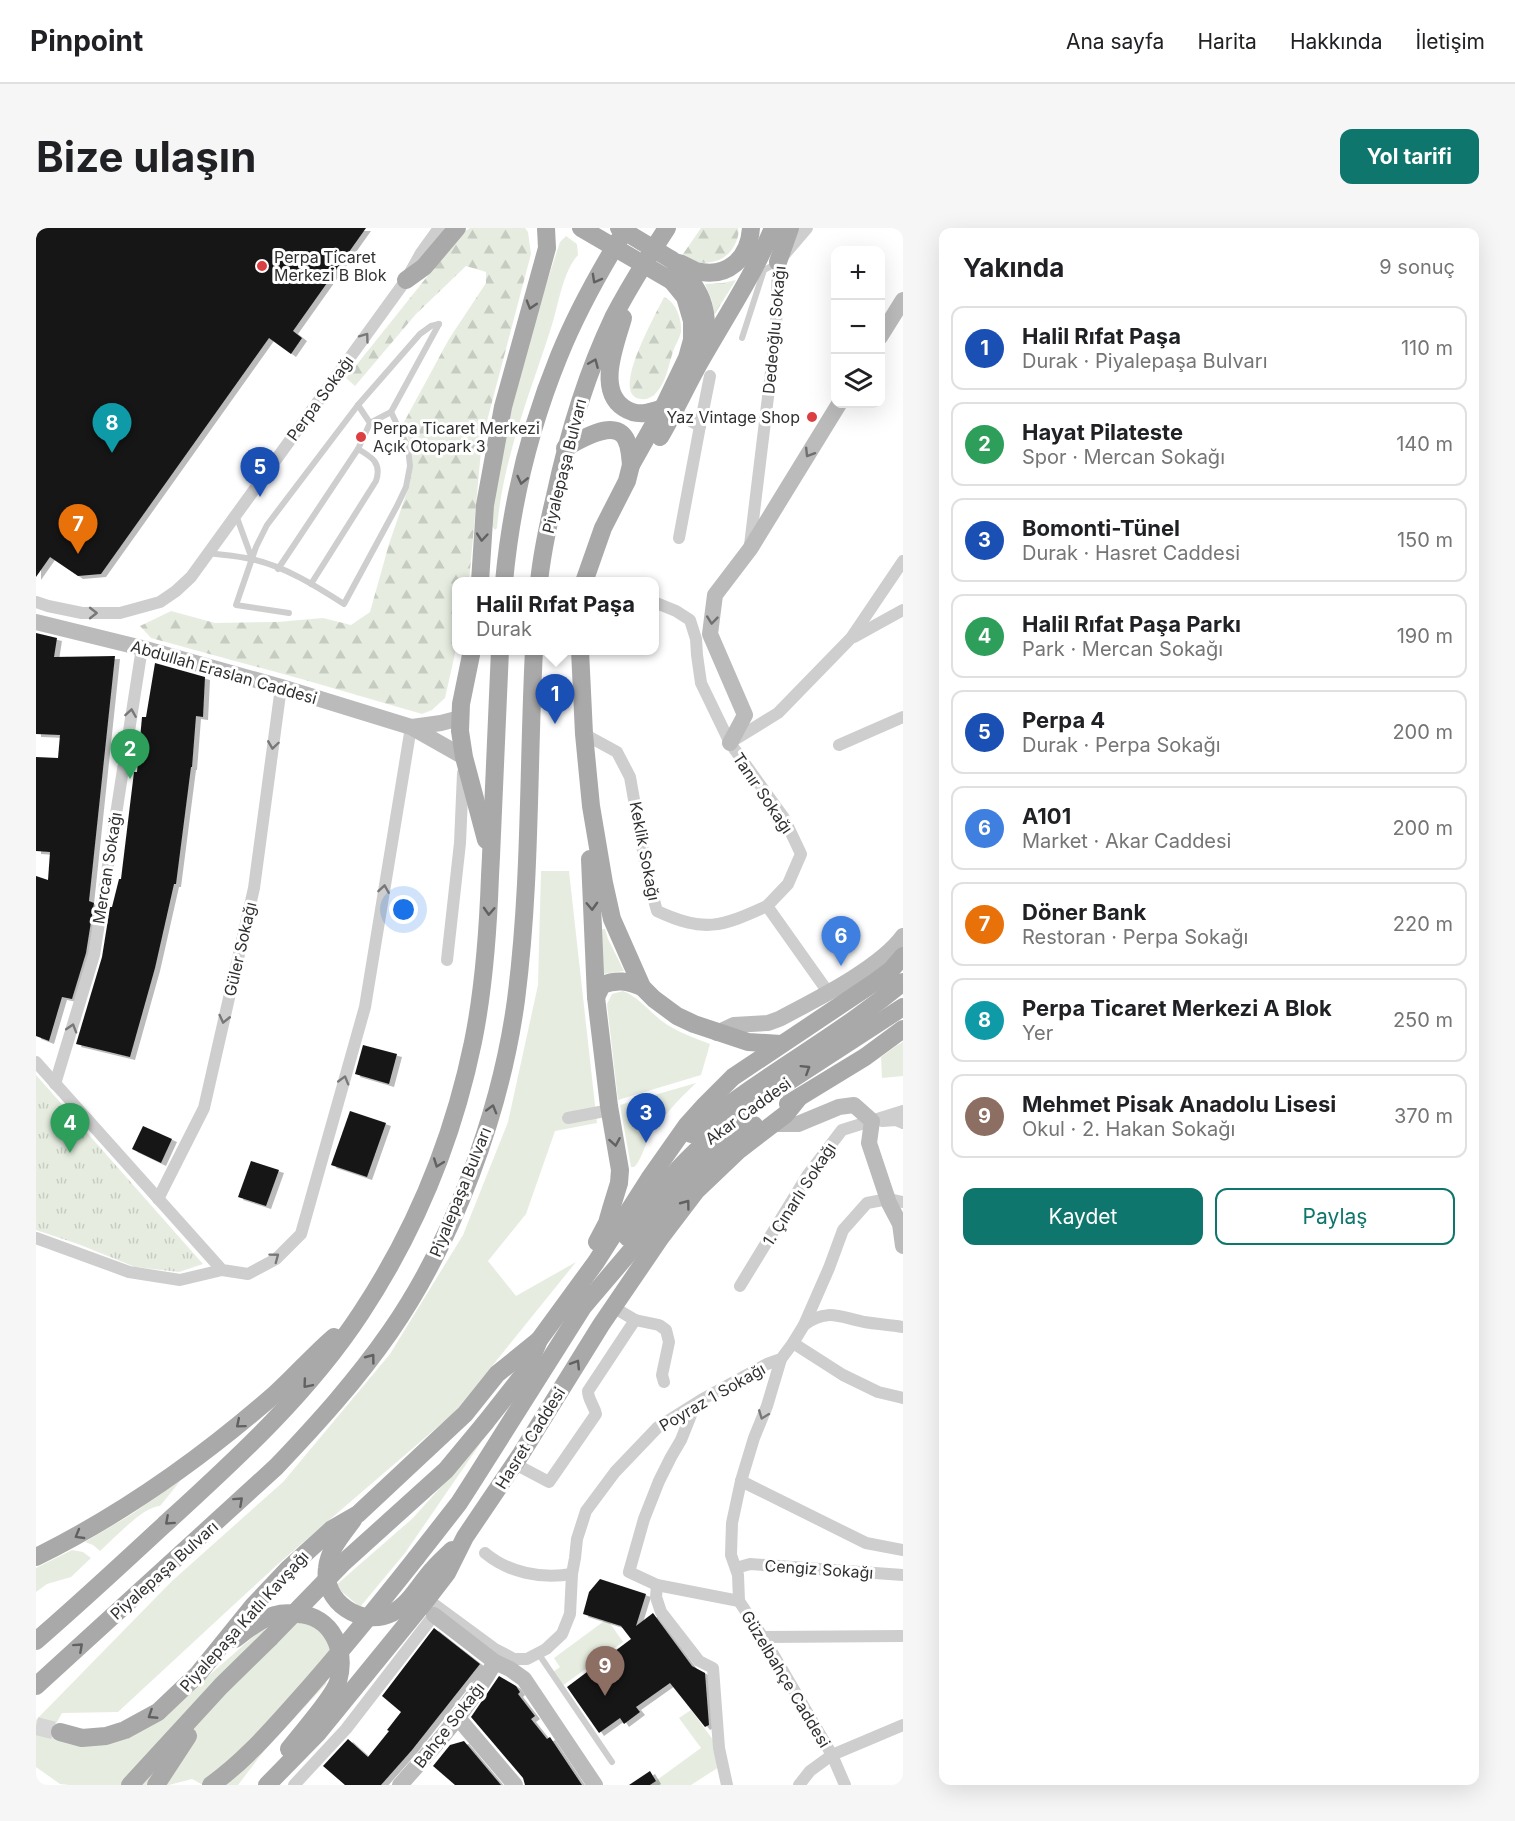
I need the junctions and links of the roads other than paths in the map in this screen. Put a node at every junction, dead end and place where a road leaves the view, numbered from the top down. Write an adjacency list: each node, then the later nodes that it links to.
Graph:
1 (440, 228): 14 (street, Perpa Sokağı)
2 (457, 228): 14 (main road)
3 (546, 228): 38 (main road, one-way to 38)
4 (581, 228): 23 (main road, bridge)
5 (619, 228): 12 (main road, bridge)
6 (626, 228): 31 (main road, one-way to 31)
7 (667, 228): 15 (main road, Piyalepaşa Bulvarı)
8 (751, 228): 12 (main road)
9 (773, 228): 19 (main road)
10 (790, 228): 13 (main road)
11 (807, 228): 13 (street, Dedeoğlu Sokağı)
12 (672, 260): 19 (main road)
13 (778, 262): 18 (lane); 33 (street, Dedeoğlu Sokağı)
14 (406, 280): 30 (street, Perpa Sokağı, one-way to 14)
15 (631, 287): 23 (main road); 27 (main road, Piyalepaşa Bulvarı, one-way to 15)
16 (903, 300): 17 (street)
17 (885, 329)
18 (742, 338)
19 (703, 357): 23 (main road)
20 (710, 376): 26 (street)
21 (358, 405): 24 (lane); 25 (lane); 35 (lane)
22 (837, 408): 33 (street, one-way to 33)
23 (669, 410): 26 (street); 29 (main road)
24 (391, 412): 25 (lane); 43 (lane)
25 (370, 423): 28 (lane)
26 (700, 426): 32 (street)
27 (565, 448): 29 (main road); 41 (main road, Piyalepaşa Bulvarı)
28 (358, 449): 37 (lane); 43 (lane)
29 (629, 473): 42 (main road)
30 (236, 514): 34 (street, Perpa Sokağı); 35 (lane)
31 (511, 534): 39 (main road); 40 (main road)
32 (679, 538)
33 (750, 549): 60 (street, one-way to 60)
34 (208, 553): 35 (lane); 44 (street, Perpa Sokağı, one-way to 34)
35 (252, 560): 37 (lane); 47 (lane)
36 (903, 561): 49 (street)
37 (278, 569): 43 (lane)
38 (480, 577)
39 (491, 577)
40 (505, 577)
41 (539, 577)
42 (587, 577)
43 (310, 584)
44 (36, 602)
45 (659, 604): 60 (street)
46 (903, 610): 49 (street)
47 (289, 613)
48 (36, 622): 50 (street, Abdullah Eraslan Caddesi)
49 (851, 638): 60 (street)
50 (142, 648): 55 (street, Abdullah Eraslan Caddesi); 80 (street, Mercan Sokağı, one-way to 50)
51 (471, 655): 57 (main road)
52 (500, 655): 64 (main road, Piyalepaşa Bulvarı)
53 (534, 655): 128 (main road, Piyalepaşa Bulvarı, one-way to 53)
54 (580, 655): 59 (main road)
55 (280, 687): 58 (street, Abdullah Eraslan Caddesi); 89 (street, Güler Sokağı, one-way to 89)
56 (903, 717): 61 (street)
57 (460, 718): 58 (street, Abdullah Eraslan Caddesi); 62 (main road)
58 (411, 727): 62 (street, Abdullah Eraslan Caddesi); 94 (street, one-way to 58)
59 (584, 734): 63 (main road); 65 (street, Keklik Sokağı)
60 (729, 743): 65 (street, Tanır Sokağı)
61 (839, 745)
62 (464, 757): 64 (main road); 68 (street)
63 (591, 806): 70 (main road); 72 (main road, one-way to 72)
64 (492, 852): 98 (main road, Piyalepaşa Bulvarı, one-way to 98)
65 (767, 906): 71 (street)
66 (903, 936): 71 (street)
67 (903, 956): 77 (main road)
68 (447, 960)
69 (903, 982): 88 (main road, Akar Caddesi)
70 (642, 987): 72 (main road); 75 (main road)
71 (828, 992): 75 (street)
72 (596, 997): 82 (main road)
73 (903, 1007): 96 (main road, Akar Caddesi, one-way to 73)
74 (903, 1029): 78 (main road)
75 (717, 1033): 77 (main road)
76 (903, 1042): 78 (main road)
77 (781, 1044): 88 (main road)
78 (865, 1057): 81 (main road)
79 (36, 1062): 80 (street)
80 (55, 1084): 89 (street)
81 (798, 1099): 87 (main road, Hasret Caddesi); 96 (main road)
82 (610, 1110): 84 (street); 93 (main road, one-way to 93)
83 (903, 1111): 85 (street, 1. Çınarlı Sokağı)
84 (568, 1118)
85 (872, 1121): 86 (street); 87 (street); 90 (street); 95 (street, 1. Çınarlı Sokağı)
86 (903, 1123)
87 (773, 1124): 97 (main road, Hasret Caddesi, one-way to 87)
88 (667, 1155): 93 (main road)
89 (158, 1199): 94 (street)
90 (895, 1200): 92 (street); 100 (street, Poyraz 1 Sokağı)
91 (36, 1238): 94 (street)
92 (903, 1246)
93 (596, 1262): 102 (main road)
94 (222, 1270)
95 (740, 1286)
96 (583, 1307): 137 (main road, bridge)
97 (613, 1307): 99 (street); 108 (main road, Hasret Caddesi, one-way to 97)
98 (360, 1314): 114 (main road, one-way to 114); 124 (main road, Piyalepaşa Bulvarı, one-way to 124)
99 (635, 1320): 105 (street); 108 (street)
100 (804, 1325): 101 (street); 103 (street, Poyraz 1 Sokağı)
101 (903, 1327)
102 (538, 1340): 110 (main road, Piyalepaşa Katlı Kavşağı); 123 (main road, bridge)
103 (794, 1343): 104 (street, Poyraz 1 Sokağı); 106 (street)
104 (781, 1359): 107 (street, Poyraz 1 Sokağı); 109 (street, Güzelbahçe Caddesi, one-way to 109)
105 (664, 1382)
106 (903, 1398)
107 (695, 1405): 116 (street, Poyraz 1 Sokağı); 118 (street)
108 (515, 1464): 111 (main road, Hasret Caddesi)
109 (741, 1481): 112 (street); 115 (street, Güzelbahçe Caddesi)
110 (358, 1514): 111 (main road); 126 (main road, Piyalepaşa Katlı Kavşağı)
111 (465, 1537): 120 (main road, Hasret Caddesi)
112 (903, 1550)
113 (485, 1553): 116 (street)
114 (36, 1557)
115 (736, 1568): 117 (street, Cengiz Sokağı); 119 (street, Güzelbahçe Caddesi)
116 (572, 1574): 125 (street, Poyraz 1 Sokağı)
117 (903, 1575)
118 (657, 1585): 119 (street); 142 (street)
119 (739, 1601): 122 (street, Güzelbahçe Caddesi)
120 (431, 1607): 125 (street); 127 (street); 134 (main road, Hasret Caddesi); 138 (street, Hasret Caddesi)
121 (903, 1636): 122 (street)
122 (763, 1637): 132 (street, Güzelbahçe Caddesi)
123 (270, 1638): 135 (main road); 136 (main road)
124 (36, 1641)
125 (538, 1653): 133 (lane)
126 (207, 1662): 131 (main road, Piyalepaşa Katlı Kavşağı, one-way to 131); 134 (main road)
127 (495, 1662): 129 (street, Bahçe Sokağı); 141 (street)
128 (36, 1686)
129 (458, 1718): 139 (street, Bahçe Sokağı); 140 (street)
130 (903, 1725): 132 (street)
131 (60, 1732)
132 (832, 1755): 143 (street); 144 (street, Güzelbahçe Caddesi)
133 (612, 1762)
134 (270, 1781)
135 (130, 1785)
136 (156, 1785)
137 (211, 1785)
138 (294, 1785)
139 (400, 1785)
140 (515, 1785)
141 (595, 1785)
142 (727, 1785)
143 (799, 1785)
144 (845, 1785)

